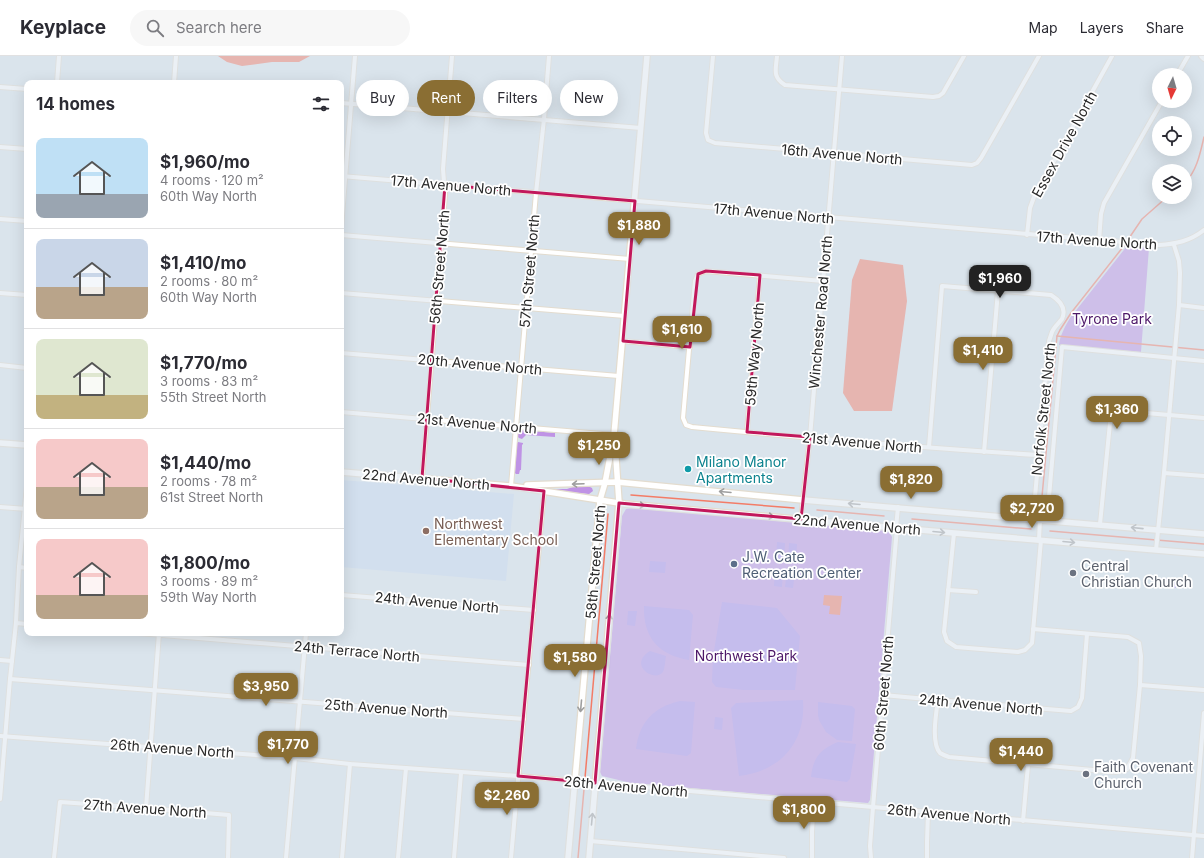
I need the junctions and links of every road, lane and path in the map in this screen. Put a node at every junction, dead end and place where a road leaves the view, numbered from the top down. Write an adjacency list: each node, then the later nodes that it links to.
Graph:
1 (59, 56): 15 (street)
2 (176, 56): 16 (street)
3 (355, 56): 22 (street)
4 (452, 56): 17 (street, 56th Street North)
5 (549, 56): 27 (street, 57th Street North)
6 (647, 56): 28 (main road, 58th Street North)
7 (713, 56): 31 (street, 16th Avenue North)
8 (777, 56): 20 (street)
9 (842, 56): 20 (street, Winchester Road North)
10 (964, 56): 20 (street)
11 (1039, 56): 31 (street, 16th Avenue North)
12 (1112, 56): 42 (street, Essex Drive North)
13 (1188, 56): 14 (street)
14 (1180, 68)
15 (57, 80)
16 (174, 80)
17 (450, 80)
18 (0, 87): 19 (street)
19 (24, 89)
20 (839, 89): 31 (street, Winchester Road North)
21 (344, 102): 22 (street)
22 (351, 103): 23 (street); 32 (street)
23 (417, 108)
24 (1158, 108): 43 (street)
25 (475, 113): 27 (street)
26 (448, 116): 34 (street, 56th Street North)
27 (544, 119): 28 (street); 35 (street, 57th Street North)
28 (641, 128): 36 (main road, 58th Street North)
29 (0, 147): 30 (street)
30 (24, 149)
31 (834, 153): 37 (street, Winchester Road North)
32 (344, 167)
33 (344, 176): 34 (street, 17th Avenue North)
34 (445, 185): 35 (street, 17th Avenue North); 44 (street, 56th Street North)
35 (536, 193): 36 (street, 17th Avenue North); 46 (street, 57th Street North)
36 (635, 201): 37 (street, 17th Avenue North); 47 (main road, 58th Street North)
37 (828, 218): 42 (street, 17th Avenue North); 49 (street, Winchester Road North)
38 (0, 219): 39 (street)
39 (24, 221)
40 (1204, 230): 45 (street, 17th Avenue North)
41 (344, 235): 44 (street)
42 (1027, 235): 43 (street, 17th Avenue North)
43 (1099, 241): 45 (street, 17th Avenue North)
44 (441, 243): 46 (street); 54 (street, 56th Street North)
45 (1174, 244): 55 (street)
46 (531, 251): 47 (street); 56 (street, 57th Street North)
47 (630, 259): 58 (main road, 58th Street North)
48 (760, 275): 49 (street); 60 (street); 74 (street, 59th Way North)
49 (823, 281): 76 (street, Winchester Road North)
50 (998, 291): 79 (street); 80 (street); 81 (street, Norfolk Street North)
51 (0, 293): 53 (street)
52 (344, 293): 54 (street)
53 (24, 295)
54 (436, 300): 56 (street); 63 (street, 56th Street North)
55 (1179, 305): 57 (street); 62 (street)
56 (526, 308): 58 (street); 67 (street, 57th Street North)
57 (1204, 308)
58 (625, 316): 59 (main road, 58th Street North)
59 (622, 341): 60 (street); 68 (main road, 58th Street North)
60 (690, 347): 74 (street, 21st Avenue North)
61 (344, 353): 63 (street, 20th Avenue North)
62 (1174, 358): 64 (street); 70 (street); 99 (street, Norfolk Street North)
63 (431, 360): 67 (street, 20th Avenue North); 72 (street, 56th Street North)
64 (1204, 361)
65 (0, 365): 66 (street)
66 (24, 368)
67 (521, 368): 68 (street, 20th Avenue North); 73 (street, 57th Street North)
68 (620, 376): 75 (main road, 58th Street North)
69 (344, 412): 72 (street, 21st Avenue North)
70 (1169, 415): 71 (street); 83 (street); 100 (street)
71 (1204, 418)
72 (426, 419): 73 (street, 21st Avenue North); 85 (street, 56th Street North)
73 (516, 426): 75 (street, 21st Avenue North); 88 (street, 57th Street North)
74 (747, 432): 76 (street, 21st Avenue North)
75 (614, 435): 86 (main road, 58th Street North); 87 (main road, 58th Street North)
76 (810, 437): 79 (street, 21st Avenue North); 91 (street, Winchester Road North)
77 (0, 443): 78 (main road)
78 (24, 445)
79 (929, 447): 80 (street, 21st Avenue North)
80 (984, 452): 81 (street, 21st Avenue North)
81 (1038, 455): 97 (street, Norfolk Street North)
82 (344, 472): 85 (main road, 22nd Avenue North)
83 (1164, 473): 84 (street); 103 (street)
84 (1204, 476)
85 (422, 478): 88 (main road, 22nd Avenue North)
86 (617, 482): 87 (main road, 22nd Avenue North); 91 (main road, 22nd Avenue North, one-way to 86); 92 (main road, 58th Street North)
87 (605, 483): 88 (main road, 22nd Avenue North, one-way to 88); 90 (main road, 58th Street North)
88 (511, 486): 89 (main road, 22nd Avenue North)
89 (544, 491): 90 (main road, 22nd Avenue North); 114 (street)
90 (600, 500): 92 (main road, 22nd Avenue North); 145 (main road, 58th Street North, one-way to 145)
91 (803, 500): 94 (main road, 22nd Avenue North, one-way to 91); 96 (street, Winchester Road North)
92 (619, 503): 96 (main road, 22nd Avenue North, one-way to 96); 146 (main road, 58th Street North, one-way to 92)
93 (0, 506): 95 (street)
94 (898, 507): 97 (main road, 22nd Avenue North); 102 (street, 60th Street North)
95 (24, 508)
96 (802, 519): 102 (main road, 22nd Avenue North)
97 (1033, 519): 98 (main road, 22nd Avenue North)
98 (1040, 519): 99 (main road, 22nd Avenue North); 106 (street)
99 (1047, 520): 100 (main road, 22nd Avenue North)
100 (1100, 524): 103 (main road, 22nd Avenue North, one-way to 100)
101 (24, 525): 109 (street)
102 (897, 528): 104 (main road, 22nd Avenue North, one-way to 104); 130 (street, 60th Street North)
103 (1158, 530): 105 (main road, 22nd Avenue North); 107 (street)
104 (954, 533): 106 (main road, 22nd Avenue North); 111 (street)
105 (1204, 534)
106 (1040, 540): 107 (main road, 22nd Avenue North, one-way to 107); 117 (street)
107 (1156, 550): 108 (main road, 22nd Avenue North)
108 (1204, 554)
109 (19, 567): 110 (street); 115 (street)
110 (24, 568)
111 (948, 590): 112 (street); 117 (street)
112 (976, 592)
113 (344, 595): 114 (street, 24th Avenue North)
114 (534, 610): 125 (street)
115 (16, 623): 116 (street); 124 (street)
116 (24, 624)
117 (1033, 629): 118 (street)
118 (1087, 634): 127 (street); 131 (street, 24th Avenue North)
119 (159, 636): 128 (street)
120 (183, 636): 122 (street, 24th Terrace North)
121 (306, 636): 122 (street)
122 (305, 646): 125 (street, 24th Terrace North); 132 (street)
123 (0, 660): 124 (street)
124 (12, 661): 126 (street)
125 (529, 665): 134 (street)
126 (10, 679): 128 (street, 25th Avenue North); 136 (street)
127 (1140, 685): 129 (street); 141 (street)
128 (155, 690): 132 (street, 25th Avenue North); 137 (street)
129 (1204, 690)
130 (883, 695): 131 (street, 24th Avenue North); 149 (street, 60th Street North)
131 (938, 700): 141 (street)
132 (300, 701): 134 (street, 25th Avenue North); 139 (street)
133 (1204, 713): 138 (street)
134 (524, 719): 144 (street)
135 (0, 736): 136 (street, 26th Avenue North)
136 (6, 736): 137 (street, 26th Avenue North); 147 (street)
137 (150, 747): 139 (street, 26th Avenue North); 150 (street)
138 (1202, 750): 153 (street)
139 (295, 758): 140 (street, 26th Avenue North); 158 (street)
140 (350, 764): 142 (street, 26th Avenue North); 159 (street)
141 (1028, 765): 152 (street)
142 (406, 768): 143 (street, 26th Avenue North); 160 (street)
143 (461, 773): 144 (street, 26th Avenue North); 161 (street)
144 (518, 776): 145 (street, 26th Avenue North); 162 (street)
145 (576, 782): 146 (street, 26th Avenue North); 163 (main road, 58th Street North)
146 (594, 783): 148 (street, 26th Avenue North); 155 (main road, 58th Street North, one-way to 146)
147 (0, 799)
148 (814, 802): 149 (street, 26th Avenue North); 166 (street)
149 (873, 807): 151 (street, 26th Avenue North); 167 (street, 60th Street North)
150 (146, 808): 156 (street, 27th Avenue North); 157 (street, 27th Avenue North)
151 (928, 812): 152 (street, 26th Avenue North); 168 (street)
152 (1024, 821): 153 (street, 26th Avenue North)
153 (1193, 835): 154 (street, 26th Avenue North); 169 (street)
154 (1204, 836)
155 (590, 841): 164 (main road, 58th Street North); 165 (street)
156 (54, 858)
157 (228, 858)
158 (286, 858)
159 (342, 858)
160 (398, 858)
161 (454, 858)
162 (511, 858)
163 (568, 858)
164 (589, 858)
165 (784, 858)
166 (812, 858)
167 (871, 858)
168 (927, 858)
169 (1192, 858)

